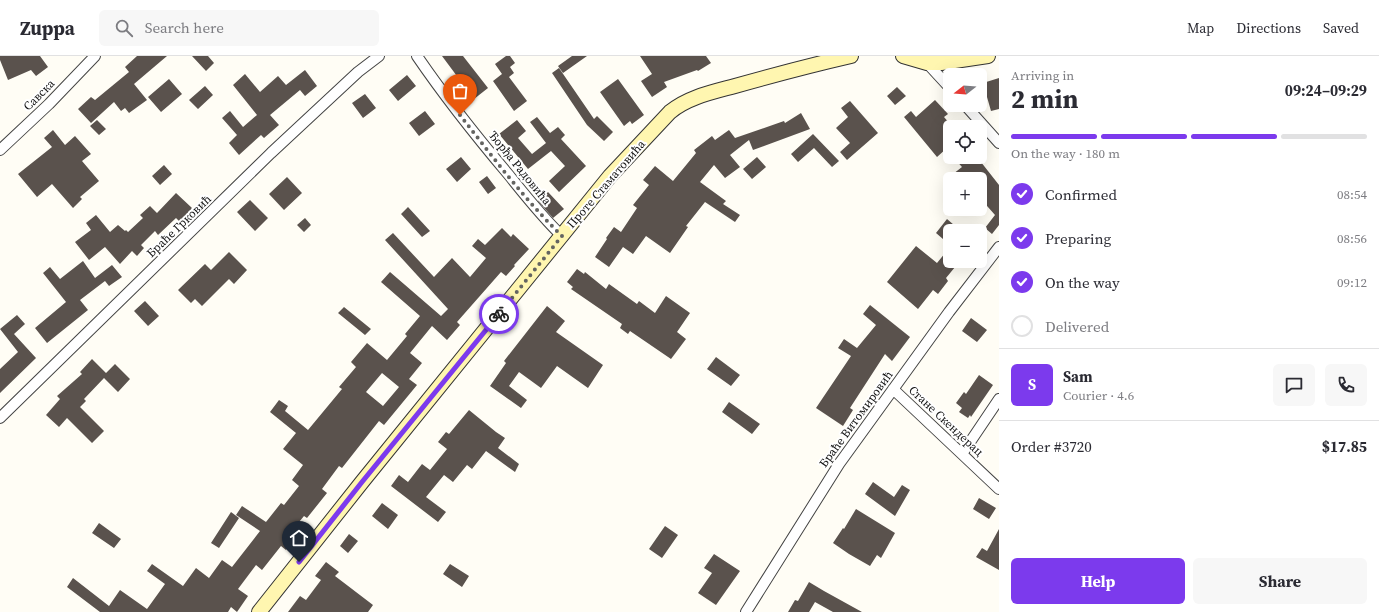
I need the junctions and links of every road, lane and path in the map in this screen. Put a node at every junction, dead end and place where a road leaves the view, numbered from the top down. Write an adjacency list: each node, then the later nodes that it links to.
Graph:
1 (95, 56): 11 (street, Савска)
2 (379, 56): 16 (street, Браће Грковић)
3 (417, 56): 12 (street, Ђорђа Радовића)
4 (851, 56): 12 (street, Проте Стаматовића)
5 (903, 56): 7 (street)
6 (988, 56): 7 (street)
7 (927, 63): 8 (street)
8 (943, 80)
9 (971, 112): 10 (street)
10 (999, 143)
11 (0, 150)
12 (562, 236): 19 (street, Проте Стаматовића)
13 (999, 248): 14 (street, Браће Витомировић)
14 (893, 389): 17 (street, Стане Скендерац); 20 (street, Браће Витомировић)
15 (999, 399): 17 (street)
16 (0, 418)
17 (962, 454): 18 (street, Стане Скендерац)
18 (999, 489)
19 (259, 612)
20 (746, 612)

